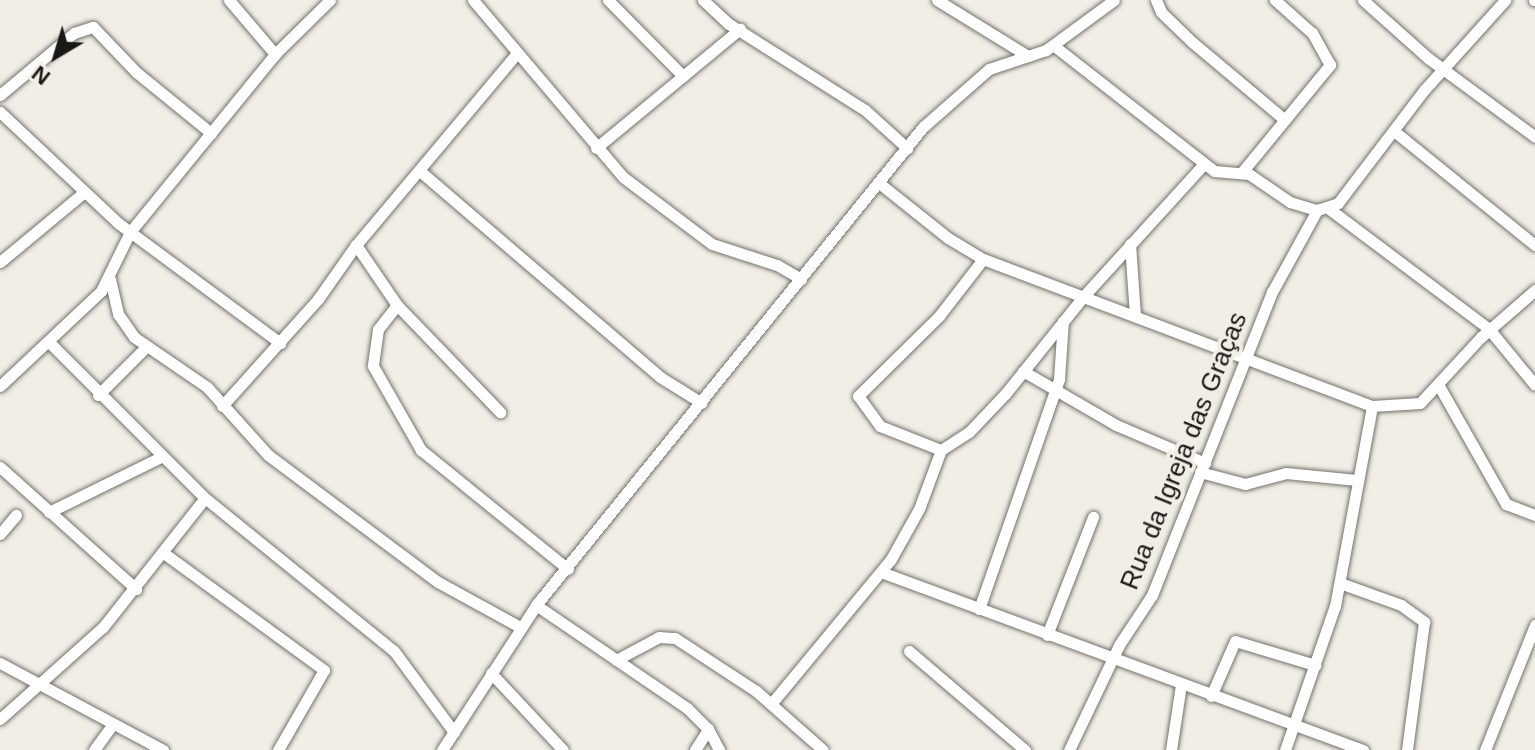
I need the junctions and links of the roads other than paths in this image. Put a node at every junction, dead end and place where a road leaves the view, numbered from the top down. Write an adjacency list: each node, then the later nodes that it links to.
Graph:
1 (229, 0): 15 (street)
2 (330, 0): 15 (street)
3 (473, 0): 14 (street)
4 (608, 0): 18 (street)
5 (703, 0): 12 (street)
6 (937, 0): 16 (street)
7 (1114, 0): 13 (street)
8 (1156, 0): 21 (street)
9 (1275, 0): 21 (street)
10 (1505, 0): 17 (street, Rua da Igreja das Graças)
11 (1367, 1): 17 (street)
12 (740, 29): 18 (street); 26 (street)
13 (1053, 45): 16 (street); 27 (street)
14 (517, 53): 25 (street); 28 (street)
15 (275, 54): 23 (street)
16 (1032, 57): 26 (street)
17 (1444, 71): 22 (street, Rua da Igreja das Graças); 24 (street)
18 (683, 76): 25 (street)
19 (0, 95): 23 (street)
20 (0, 112): 31 (street)
21 (1285, 120): 29 (street)
22 (1394, 131): 32 (street, Rua da Igreja das Graças); 36 (street)
23 (211, 133): 33 (street)
24 (1535, 137)
25 (596, 148): 40 (street)
26 (907, 148): 30 (street)
27 (1204, 164): 29 (street); 34 (street)
28 (421, 172): 35 (street); 57 (street)
29 (1242, 172): 32 (street)
30 (879, 183): 37 (street); 40 (street)
31 (83, 193): 33 (street); 38 (street)
32 (1323, 209): 46 (street); 50 (street, Rua da Igreja das Graças)
33 (130, 232): 39 (street); 48 (street)
34 (1130, 244): 42 (street); 44 (street)
35 (356, 245): 43 (street); 48 (street)
36 (1535, 245)
37 (983, 259): 42 (street); 61 (street)
38 (0, 262)
39 (110, 279): 47 (street); 49 (street)
40 (801, 279): 57 (street)
41 (1535, 290): 46 (street)
42 (1082, 298): 44 (street); 45 (street)
43 (397, 305): 60 (street); 73 (street)
44 (1135, 315): 50 (street)
45 (1063, 321): 51 (street); 55 (street)
46 (1489, 329): 52 (street); 54 (street)
47 (49, 342): 53 (street); 56 (street)
48 (280, 343): 58 (street)
49 (146, 347): 56 (street); 58 (street)
50 (1245, 361): 59 (street); 64 (street, Rua da Igreja das Graças)
51 (1023, 371): 55 (street); 61 (street)
52 (1535, 385)
53 (0, 386)
54 (1439, 386): 59 (street); 69 (street)
55 (1055, 390): 64 (street); 78 (street)
56 (98, 395): 62 (street)
57 (702, 403): 73 (street)
58 (222, 406): 80 (street)
59 (1372, 406): 65 (street)
60 (500, 412)
61 (941, 450): 74 (street)
62 (161, 457): 66 (street); 67 (street)
63 (0, 467): 67 (street)
64 (1203, 468): 65 (street); 83 (street, Rua da Igreja das Graças)
65 (1357, 480): 75 (street)
66 (205, 498): 72 (street); 96 (street)
67 (49, 512): 76 (street)
68 (16, 515): 71 (street)
69 (1535, 515)
70 (1093, 517): 81 (street)
71 (0, 534)
72 (165, 554): 76 (street); 99 (street)
73 (568, 569): 77 (street)
74 (881, 572): 78 (street); 91 (street)
75 (1340, 583): 86 (street); 110 (street)
76 (136, 589): 88 (street)
77 (536, 605): 80 (street); 84 (street)
78 (979, 609): 81 (street)
79 (1535, 625): 111 (street)
80 (520, 627): 87 (street)
81 (1047, 635): 83 (street)
82 (909, 651): 105 (street)
83 (1112, 659): 89 (street); 106 (street, Rua da Igreja das Graças)
84 (616, 660): 91 (street); 95 (street)
85 (0, 663): 88 (street)
86 (1315, 665): 90 (street); 93 (street)
87 (491, 673): 96 (street); 101 (street)
88 (41, 685): 92 (street); 94 (street)
89 (1181, 685): 90 (street); 107 (street)
90 (1211, 696): 93 (street)
91 (771, 704): 104 (street)
92 (0, 719)
93 (1293, 723): 108 (street); 109 (street)
94 (113, 724): 97 (street); 98 (street)
95 (708, 729): 102 (street); 103 (street)
96 (454, 732): 100 (street)
97 (94, 750)
98 (163, 750)
99 (278, 750)
100 (442, 750)
101 (563, 750)
102 (695, 750)
103 (719, 750)
104 (823, 750)
105 (1025, 750)
106 (1069, 750)
107 (1171, 750)
108 (1285, 750)
109 (1363, 750)
110 (1407, 750)
111 (1485, 750)

